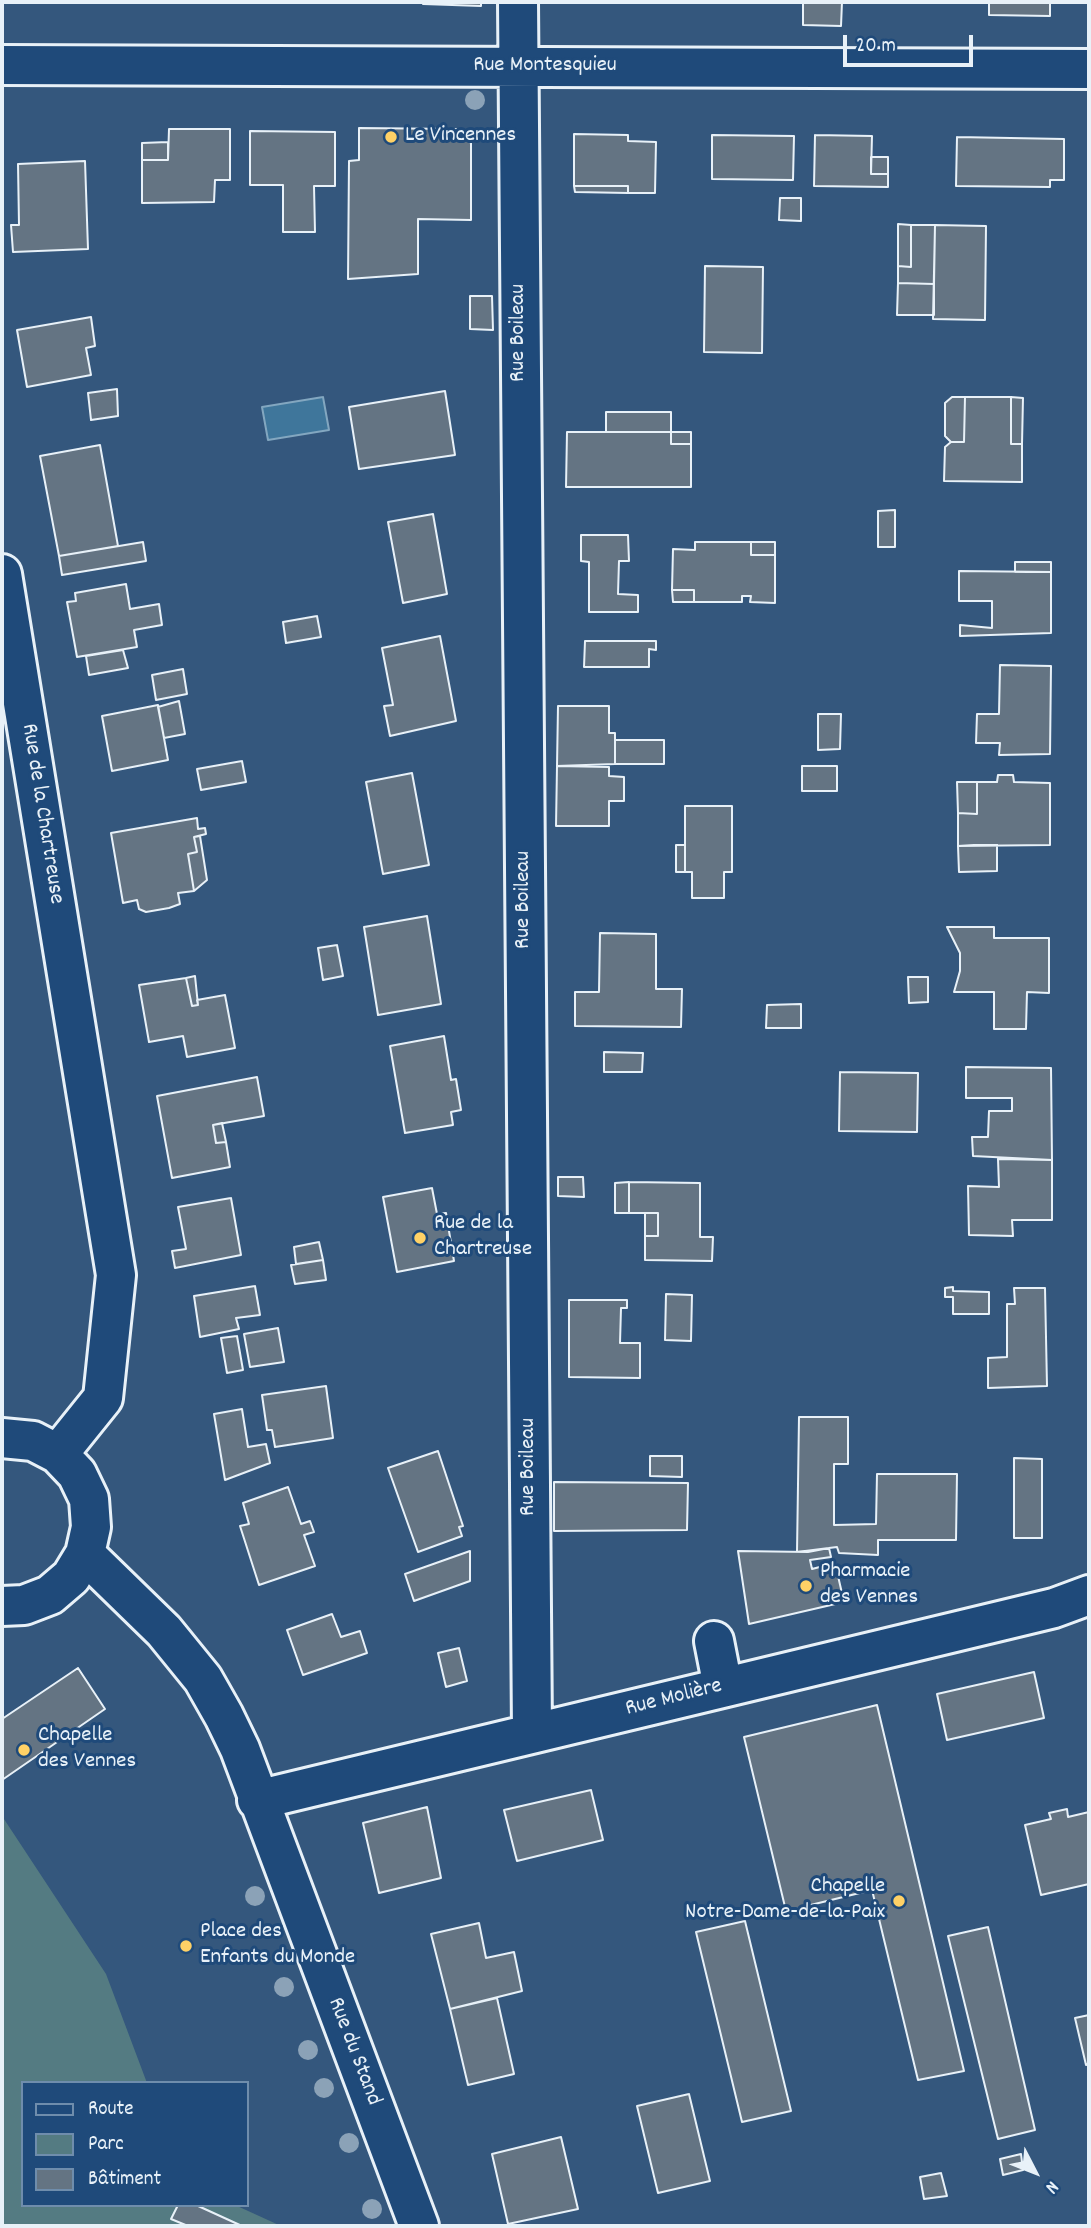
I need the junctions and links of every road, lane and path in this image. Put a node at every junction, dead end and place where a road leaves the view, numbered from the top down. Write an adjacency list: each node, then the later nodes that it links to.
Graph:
1 (518, 2): 3 (street, Rue Boileau)
2 (2, 65): 3 (street, Rue Montesquieu)
3 (518, 67): 4 (street, Rue Montesquieu); 13 (street, Rue Boileau)
4 (1089, 69)
5 (2, 574): 7 (street, Rue de la Chartreuse)
6 (2, 1438): 7 (street)
7 (58, 1454): 8 (street)
8 (85, 1553): 10 (street); 14 (street)
9 (1089, 1595): 12 (street, Rue Molière)
10 (2, 1606)
11 (714, 1641): 12 (street)
12 (723, 1687): 13 (street, Rue Molière)
13 (532, 1733): 14 (street, Rue Molière)
14 (257, 1800): 15 (street, Rue du Stand)
15 (419, 2226)

